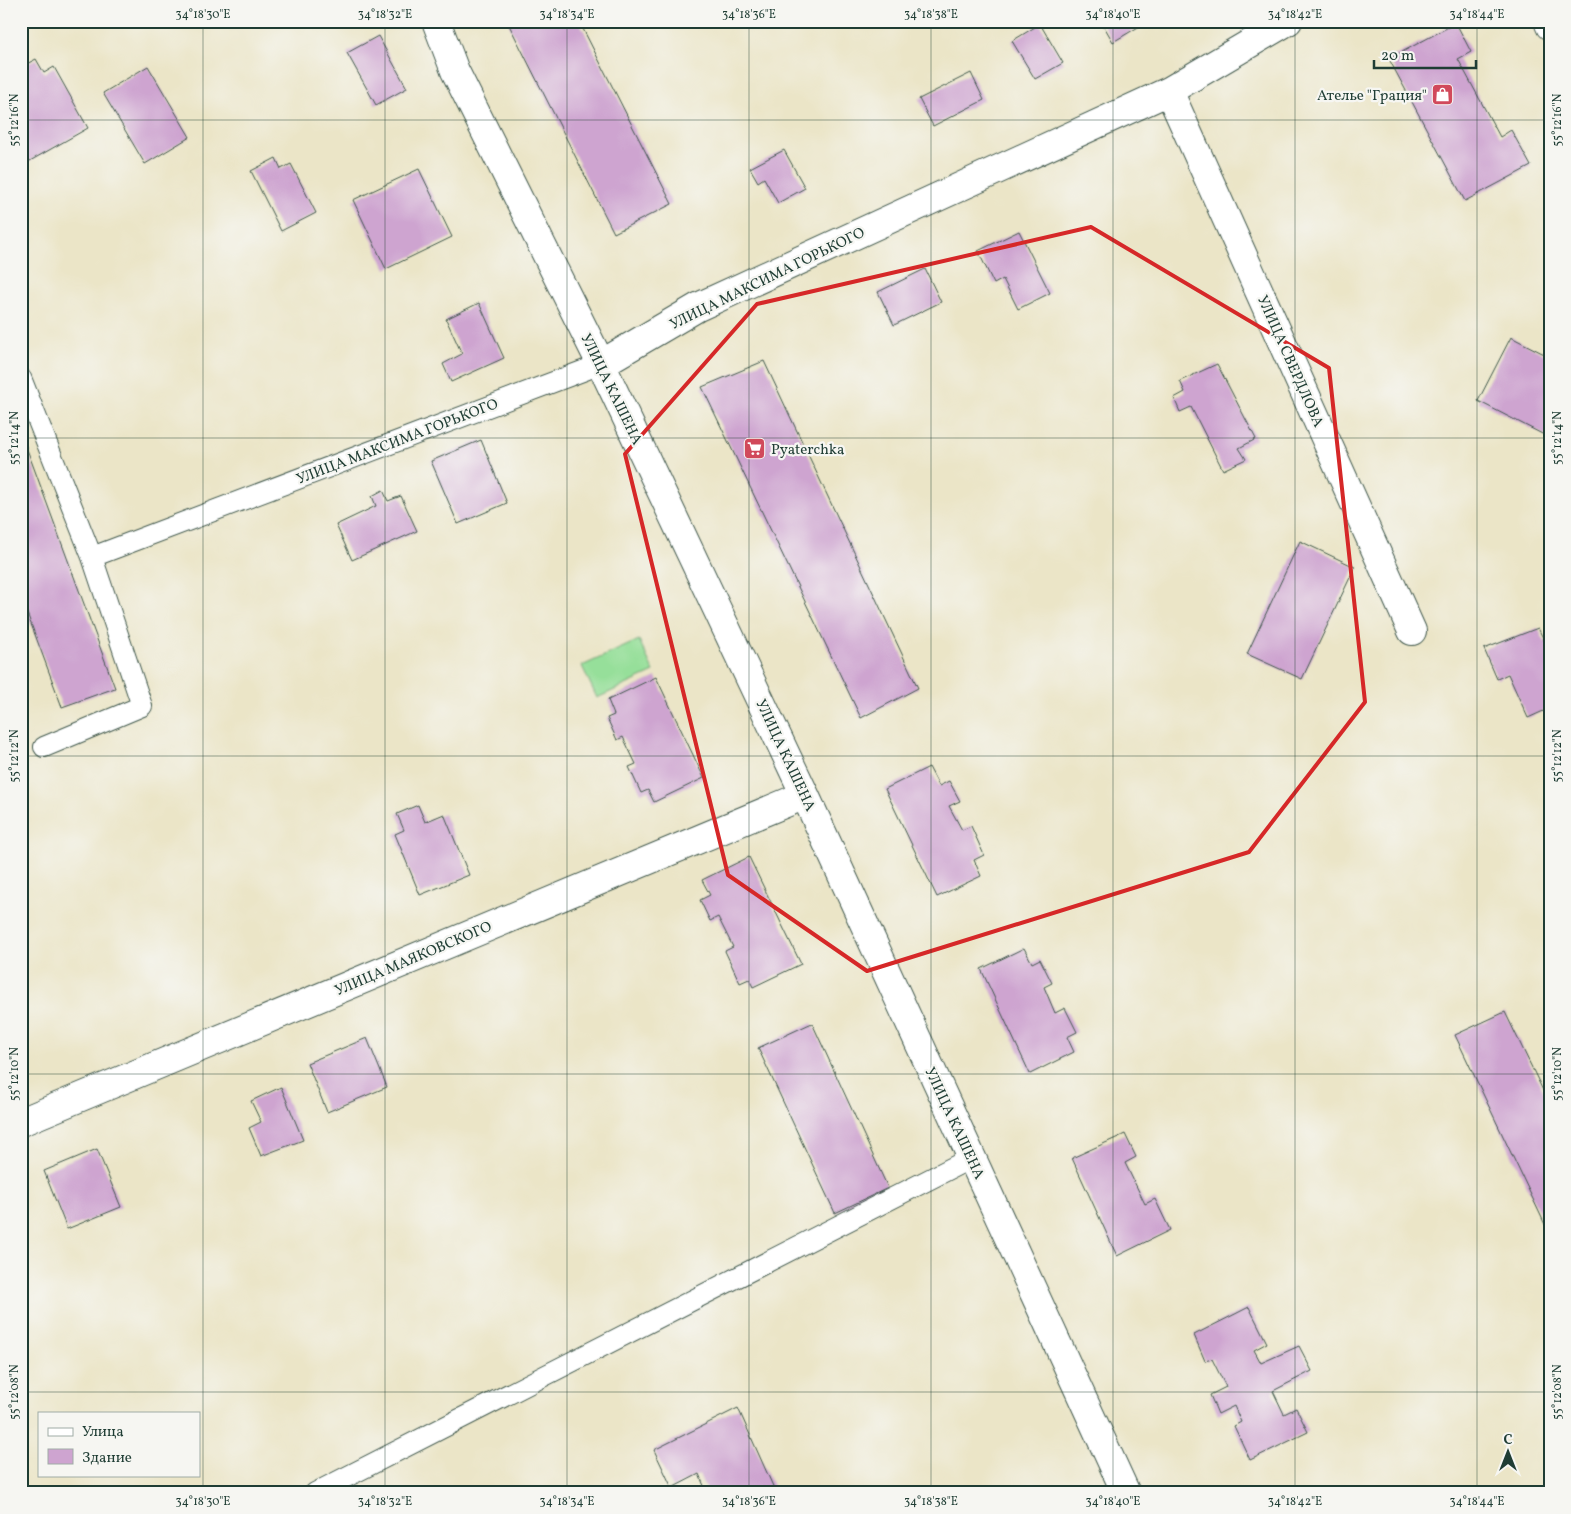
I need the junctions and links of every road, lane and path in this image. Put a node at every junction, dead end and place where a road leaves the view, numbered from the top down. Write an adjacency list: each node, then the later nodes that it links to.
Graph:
1 (436, 21): 6 (street, УЛИЦА КАШЕНА)
2 (1288, 21): 5 (street, УЛИЦА МАКСИМА ГОРЬКОГО)
3 (1548, 21): 4 (street)
4 (1550, 26)
5 (1169, 91): 6 (street, УЛИЦА МАКСИМА ГОРЬКОГО); 9 (street, УЛИЦА СВЕРДЛОВА)
6 (601, 364): 8 (lane, УЛИЦА МАКСИМА ГОРЬКОГО); 11 (street, УЛИЦА КАШЕНА)
7 (21, 378): 8 (lane)
8 (92, 557): 10 (lane)
9 (1412, 631)
10 (44, 747)
11 (805, 795): 12 (street, УЛИЦА МАЯКОВСКОГО); 13 (street, УЛИЦА КАШЕНА)
12 (21, 1122)
13 (971, 1158): 14 (lane); 15 (street, УЛИЦА КАШЕНА)
14 (315, 1493)
15 (1126, 1493)

